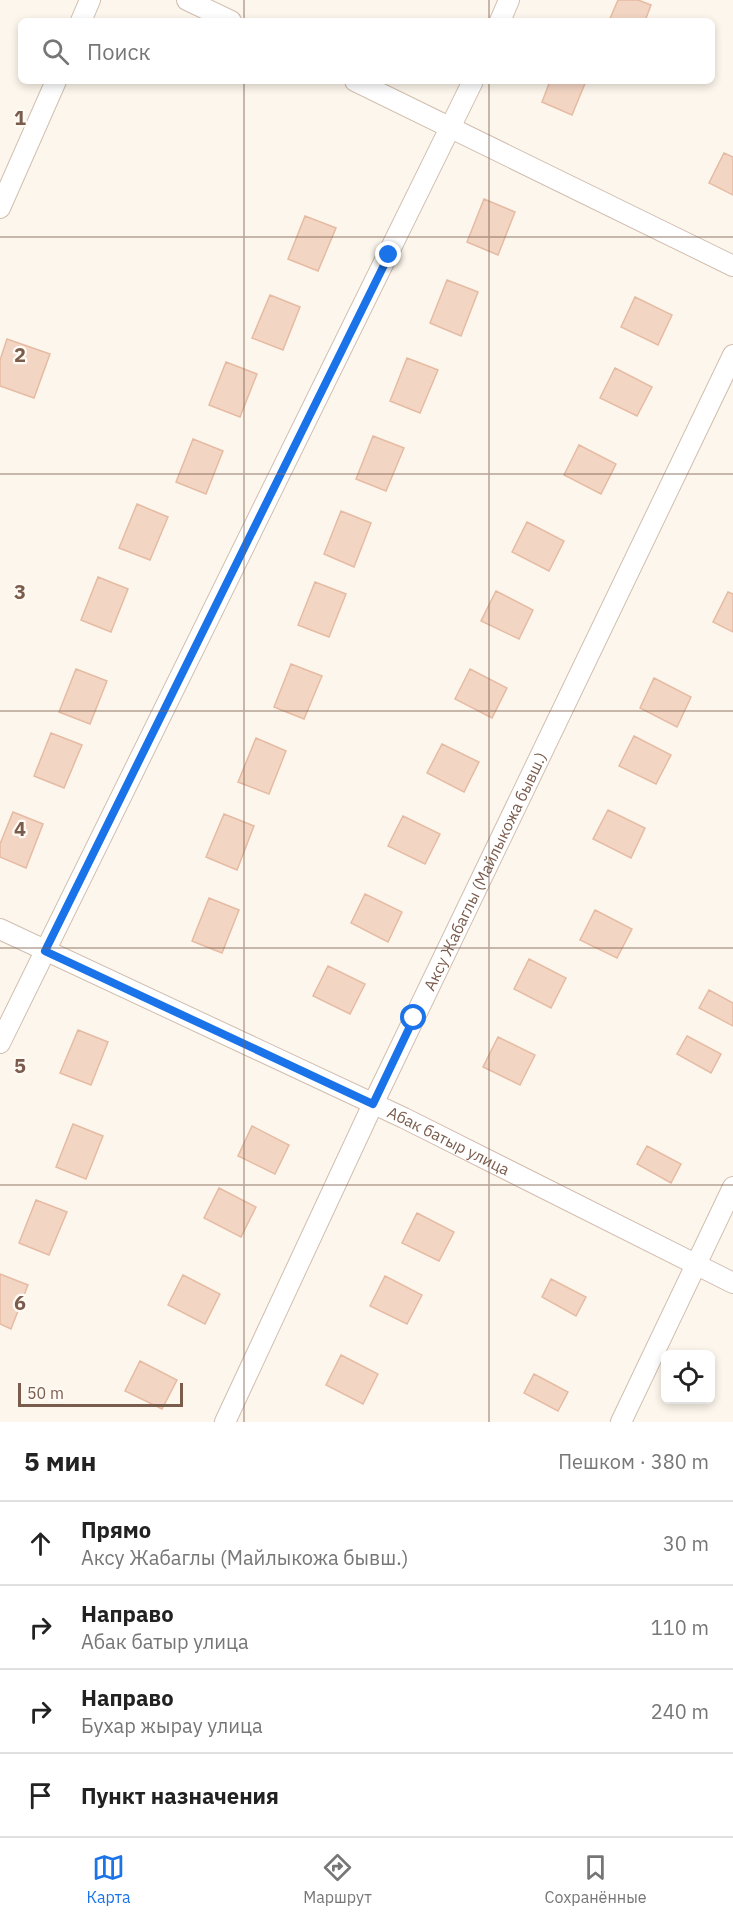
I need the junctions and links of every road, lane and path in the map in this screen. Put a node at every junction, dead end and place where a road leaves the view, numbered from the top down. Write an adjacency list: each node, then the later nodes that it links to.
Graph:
1 (90, 0): 4 (street)
2 (187, 0): 5 (street)
3 (510, 0): 6 (street)
4 (82, 18)
5 (225, 18)
6 (501, 18)
7 (55, 84): 11 (street)
8 (361, 84): 10 (street)
9 (472, 84): 10 (street)
10 (452, 128): 12 (street); 15 (street)
11 (0, 208)
12 (733, 266)
13 (733, 355): 17 (street, Аксу Жабаглы (Майлыкожа бывш.))
14 (0, 929): 15 (street, Абак батыр улица)
15 (45, 951): 16 (street); 17 (street, Абак батыр улица)
16 (0, 1043)
17 (373, 1104): 19 (street, Абак батыр улица); 21 (street, Аксу Жабаглы (Майлыкожа бывш.))
18 (733, 1187): 19 (street)
19 (695, 1263): 20 (street, Абак батыр улица); 22 (street)
20 (733, 1283)
21 (225, 1422)
22 (621, 1422)

